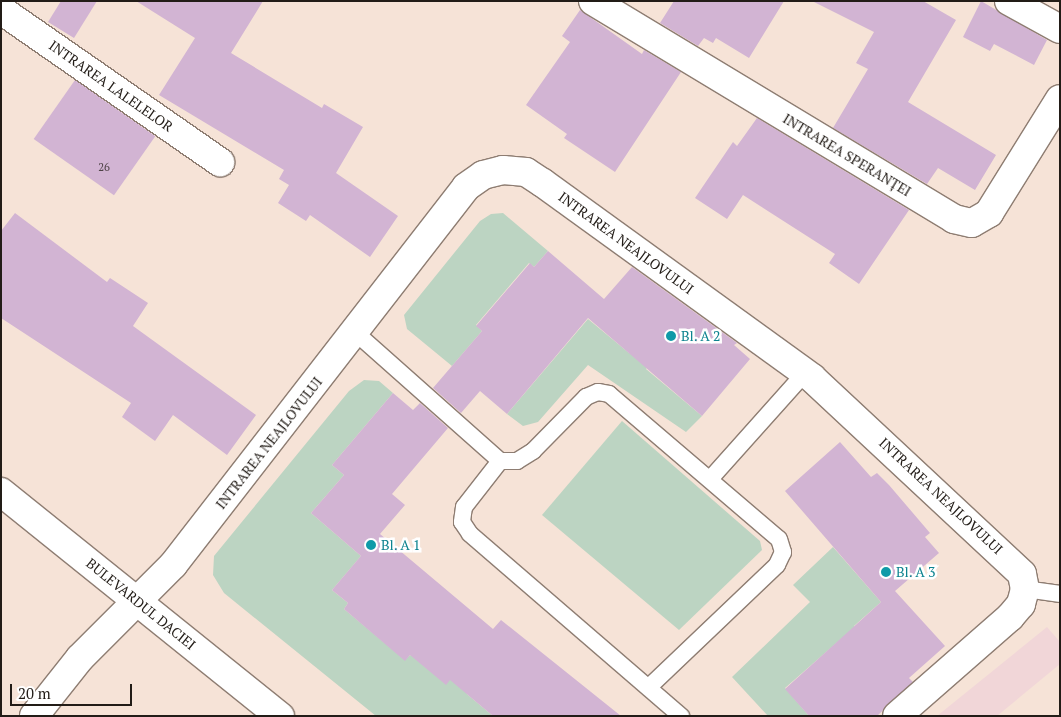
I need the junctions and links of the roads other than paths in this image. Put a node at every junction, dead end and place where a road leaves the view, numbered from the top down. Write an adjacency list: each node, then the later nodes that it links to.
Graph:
1 (593, 1): 5 (street, INTRAREA SPERANȚEI)
2 (1009, 1): 4 (street)
3 (1, 10): 6 (street, INTRAREA LALELELOR)
4 (1060, 29)
5 (1060, 99)
6 (220, 162)
7 (356, 333): 8 (street, INTRAREA NEAJLOVULUI); 9 (lane); 14 (street, INTRAREA NEAJLOVULUI)
8 (805, 373): 10 (lane); 12 (street, INTRAREA NEAJLOVULUI)
9 (500, 461): 10 (lane); 15 (lane)
10 (711, 478): 15 (lane)
11 (1, 492): 14 (street, BULEVARDUL DACIEI)
12 (1026, 589): 13 (lane); 19 (street)
13 (1060, 594)
14 (138, 602): 16 (street, INTRAREA NEAJLOVULUI); 17 (street, BULEVARDUL DACIEI)
15 (650, 686): 18 (lane)
16 (34, 716)
17 (280, 716)
18 (681, 716)
19 (897, 716)

